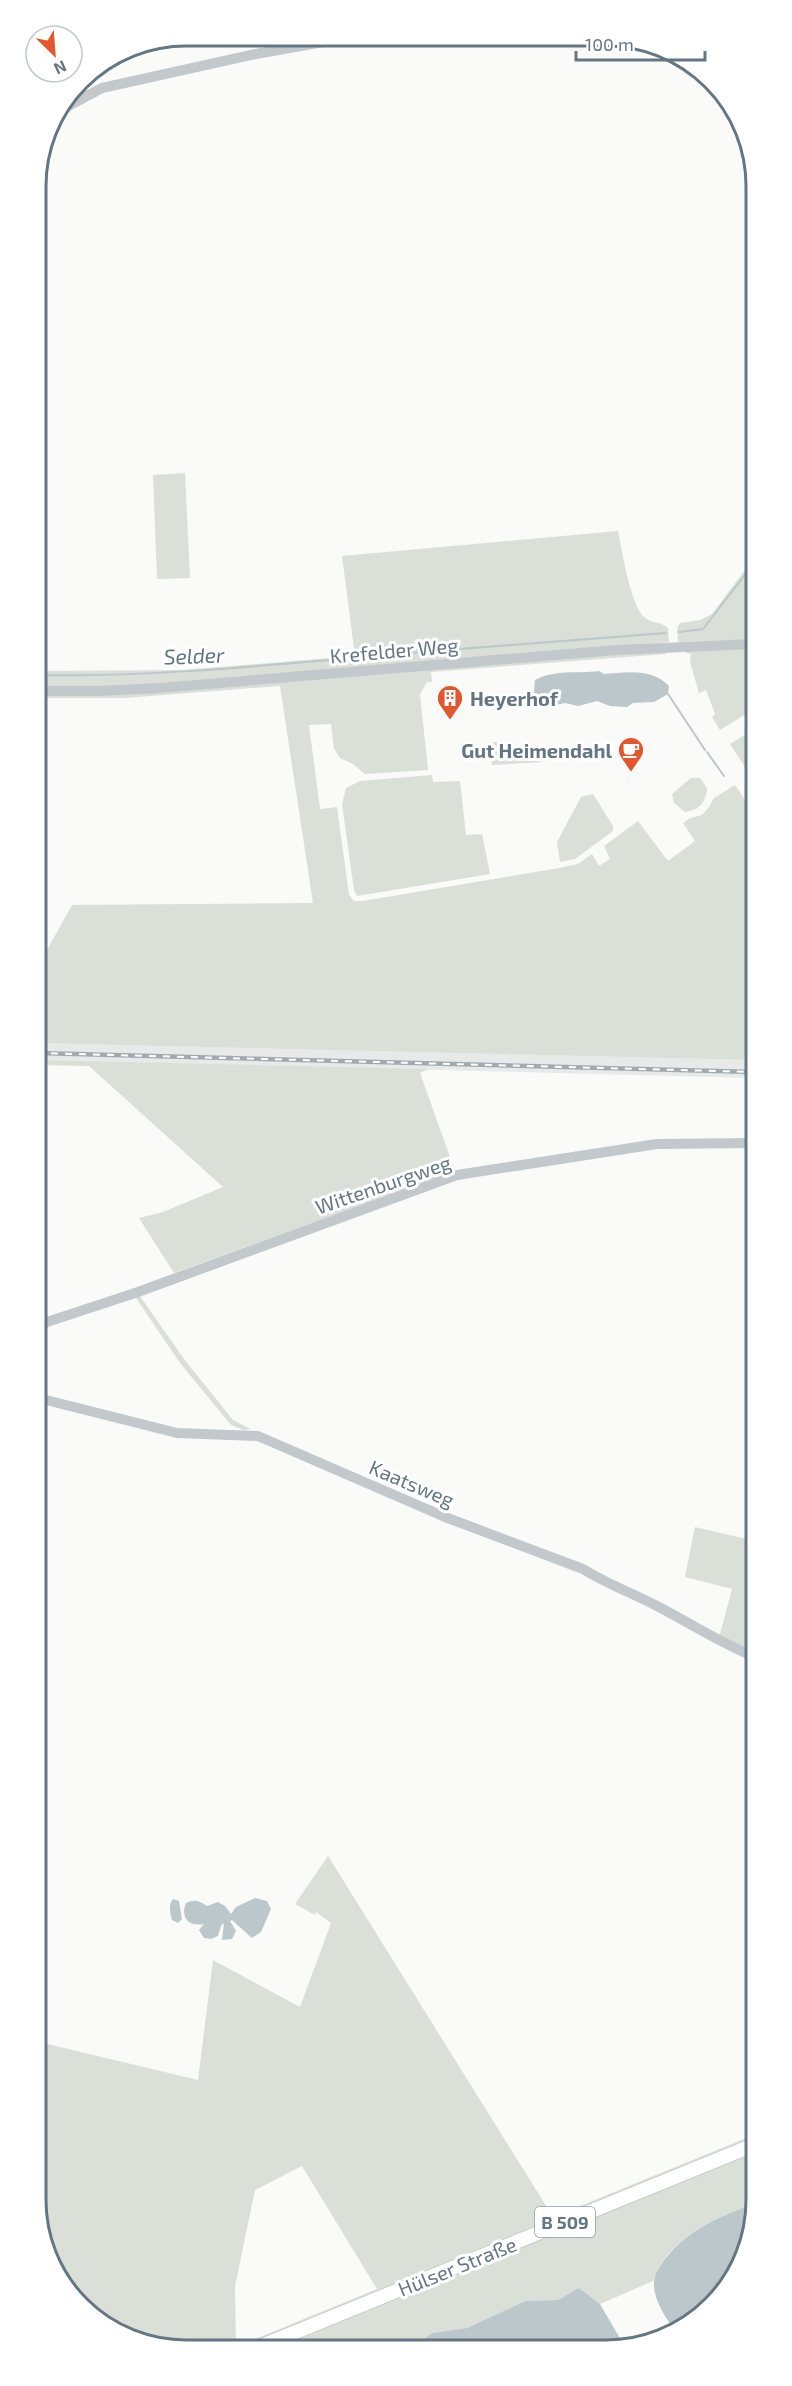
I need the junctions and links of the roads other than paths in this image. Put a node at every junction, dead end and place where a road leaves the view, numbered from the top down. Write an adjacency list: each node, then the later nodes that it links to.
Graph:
1 (297, 47): 2 (street)
2 (74, 103)
3 (746, 644): 4 (street, Krefelder Weg)
4 (47, 691)
5 (746, 1143): 6 (street, Wittenburgweg)
6 (46, 1322)
7 (46, 1400): 8 (street, Kaatsweg)
8 (745, 1652)
9 (745, 2148): 10 (main road, Hülser Straße / B 509)
10 (276, 2340)

